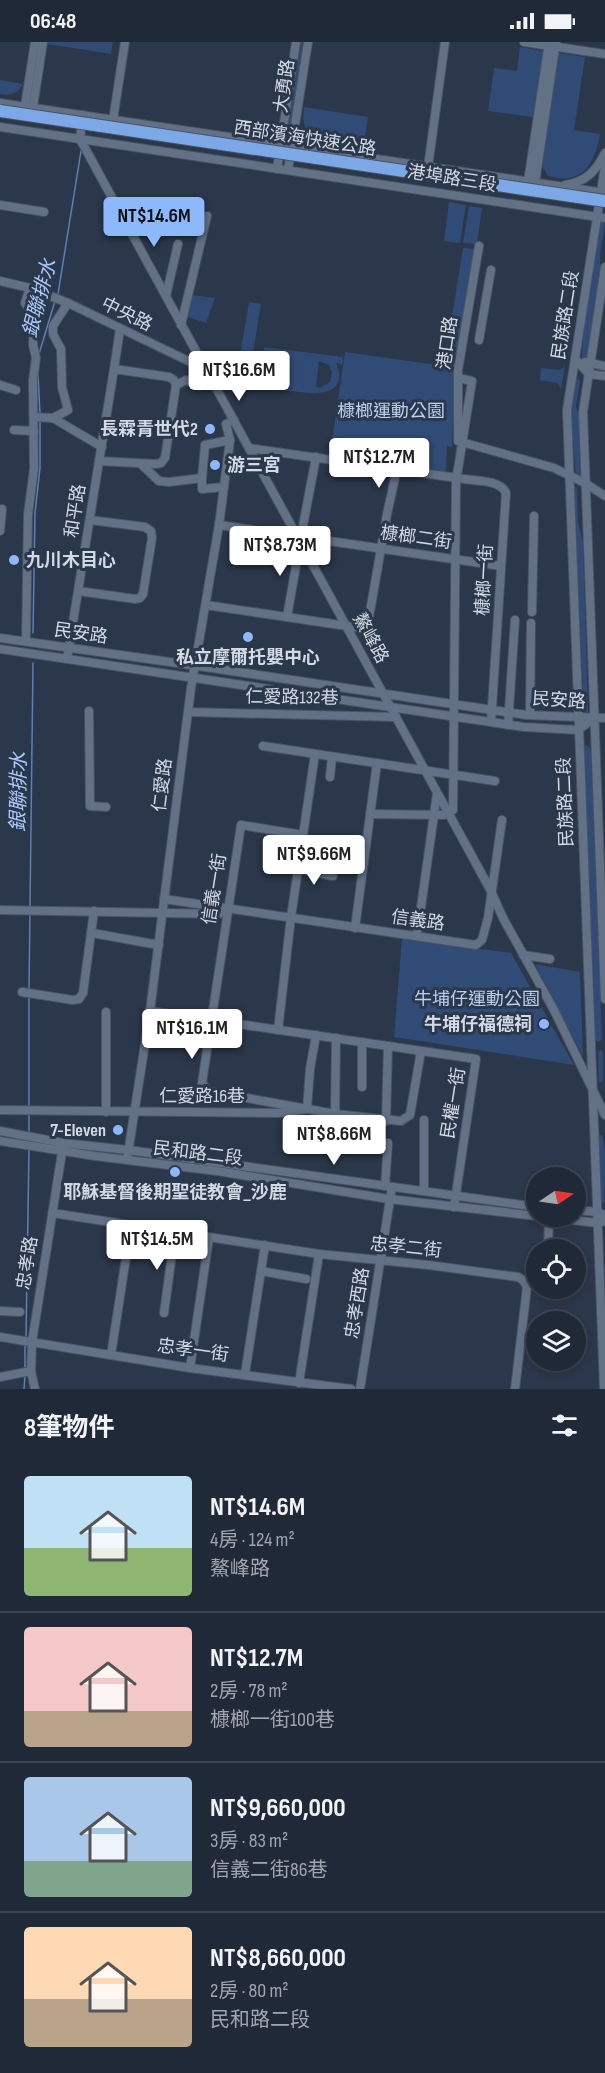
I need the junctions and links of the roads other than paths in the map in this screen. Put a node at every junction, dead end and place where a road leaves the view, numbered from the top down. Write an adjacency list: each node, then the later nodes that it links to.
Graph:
1 (35, 42): 11 (street)
2 (43, 42): 11 (street)
3 (125, 42): 15 (street)
4 (296, 42): 18 (street, 大勇路)
5 (308, 42): 19 (street, 大勇路)
6 (445, 42): 22 (street)
7 (524, 42): 8 (street)
8 (552, 44): 9 (street); 25 (street)
9 (605, 54)
10 (0, 103): 11 (street, 港埠路三段)
11 (29, 107): 13 (street, 港埠路三段)
12 (0, 111): 27 (highway, 西部濱海快速公路, bridge)
13 (83, 115): 15 (street, 港埠路三段); 17 (street)
14 (0, 119): 30 (highway, 西部濱海快速公路)
15 (113, 120): 18 (street, 港埠路三段)
16 (0, 127): 17 (street, 港埠路三段)
17 (80, 139): 23 (street, 港埠路三段); 38 (street, 鰲峰路)
18 (281, 145): 19 (street, 港埠路三段); 23 (street, 大勇路)
19 (292, 146): 22 (street, 港埠路三段); 24 (street, 大勇路)
20 (605, 153): 26 (street)
21 (605, 166): 27 (street, 民族路二段)
22 (428, 167): 25 (street, 港埠路三段)
23 (277, 169): 24 (street, 港埠路三段)
24 (288, 170): 30 (street, 港埠路三段)
25 (532, 182): 26 (street, 港埠路三段)
26 (557, 186): 27 (street, 港埠路三段)
27 (604, 196): 30 (street, 民族路二段)
28 (0, 205): 29 (street)
29 (44, 212)
30 (602, 215): 45 (street, 民族路二段)
31 (207, 216): 42 (street)
32 (178, 244): 38 (street)
33 (479, 246): 40 (street, 港口路)
34 (605, 267): 46 (street, 民族路二段)
35 (491, 270): 41 (street)
36 (0, 281): 37 (street, 中央路)
37 (30, 288): 39 (street, 中央路); 58 (street)
38 (166, 296): 42 (street, 鰲峰路)
39 (68, 303): 43 (street, 中央路); 59 (street)
40 (469, 306): 41 (street); 52 (street, 港口路)
41 (488, 309): 44 (street)
42 (181, 325): 49 (street, 鰲峰路)
43 (120, 329): 48 (street, 和平路); 49 (street, 中央路)
44 (479, 340)
45 (575, 359): 46 (street); 50 (street); 71 (street, 民族路二段)
46 (590, 364): 47 (street); 50 (street, 民族路二段)
47 (605, 366)
48 (114, 369): 56 (street); 65 (street, 和平路)
49 (205, 369): 53 (street, 鰲峰路); 54 (street, 中央路)
50 (589, 374): 51 (street); 74 (street, 民族路二段)
51 (605, 376)
52 (458, 378): 64 (street, 港口路); 64 (street)
53 (212, 381): 56 (street); 60 (street, 鰲峰路)
54 (248, 381)
55 (0, 385): 57 (street)
56 (176, 385): 69 (street)
57 (16, 390)
58 (34, 417): 59 (street); 62 (street)
59 (50, 418): 65 (street)
60 (234, 420): 63 (street, 仁愛路); 66 (street, 鰲峰路)
61 (14, 430): 62 (street)
62 (34, 431): 94 (street)
63 (230, 440): 72 (street); 75 (street, 仁愛路)
64 (462, 442): 71 (street); 73 (street)
65 (102, 447): 68 (street, 和平路)
66 (249, 448): 67 (street, 槺榔一街); 82 (street, 鰲峰路)
67 (316, 457): 70 (street, 槺榔一街); 82 (street)
68 (99, 461): 69 (street); 79 (street, 和平路)
69 (141, 464): 72 (street)
70 (397, 469): 73 (street, 槺榔一街); 83 (street)
71 (569, 475): 74 (street); 110 (street, 民族路二段)
72 (202, 478): 75 (street)
73 (457, 478): 84 (street); 85 (street, 槺榔一街)
74 (585, 483): 76 (street); 111 (street, 民族路二段)
75 (224, 487): 80 (street, 仁愛路)
76 (605, 496)
77 (2, 509): 81 (street)
78 (534, 516): 88 (street)
79 (90, 520): 86 (street, 和平路); 86 (street)
80 (219, 525): 82 (street, 槺榔二街); 87 (street, 仁愛路)
81 (0, 531)
82 (298, 539): 83 (street, 槺榔二街); 89 (street); 92 (street, 鰲峰路)
83 (381, 549): 84 (street, 槺榔二街); 92 (street)
84 (455, 560): 85 (street, 槺榔二街); 101 (street)
85 (501, 566): 103 (street, 槺榔一街)
86 (78, 591): 95 (street, 和平路)
87 (206, 605): 89 (street); 98 (street, 仁愛路)
88 (532, 612)
89 (286, 617): 92 (street)
90 (515, 620): 106 (street)
91 (531, 623): 107 (street)
92 (345, 626): 100 (street, 鰲峰路)
93 (0, 638): 94 (street, 民安路)
94 (26, 641): 95 (street, 民安路)
95 (69, 648): 97 (street, 和平路); 98 (street, 民安路)
96 (0, 649): 97 (street, 民安路)
97 (68, 659): 99 (street, 民安路)
98 (195, 665): 99 (street, 仁愛路); 100 (street, 民安路)
99 (193, 678): 102 (street, 民安路); 105 (street, 仁愛路)
100 (383, 694): 101 (street, 民安路); 102 (street, 鰲峰路)
101 (454, 704): 103 (street, 民安路); 109 (street)
102 (391, 707): 108 (street, 鰲峰路); 109 (street, 民安路)
103 (492, 710): 106 (street, 民安路); 113 (street, 槺榔一街)
104 (89, 711): 125 (street)
105 (188, 712): 108 (street, 仁愛路132巷); 134 (street, 仁愛路)
106 (509, 712): 107 (street, 民安路); 114 (street)
107 (530, 715): 110 (street, 民安路)
108 (396, 717): 120 (street, 鰲峰路)
109 (453, 717): 113 (street, 民安路); 121 (street)
110 (578, 717): 111 (street, 民安路); 115 (street, 民族路二段)
111 (594, 718): 112 (street); 115 (street, 民安路); 147 (street, 民族路二段)
112 (605, 718)
113 (491, 722): 114 (street, 民安路)
114 (508, 724): 115 (street, 民安路)
115 (578, 730): 158 (street, 民族路二段)
116 (263, 746): 117 (street)
117 (315, 754): 118 (street); 130 (street)
118 (332, 757): 119 (street); 122 (street)
119 (377, 763): 120 (street); 127 (street)
120 (425, 770): 121 (street); 124 (street, 鰲峰路)
121 (453, 775): 123 (street); 126 (street)
122 (330, 777)
123 (495, 781)
124 (437, 793): 126 (street, 鰲峰路); 128 (street)
125 (106, 807)
126 (448, 813): 128 (street); 133 (street, 鰲峰路)
127 (370, 814): 128 (street); 140 (street)
128 (434, 815): 142 (street)
129 (502, 820): 133 (street, 信義路)
130 (303, 835): 131 (street); 135 (street, 信義一街)
131 (299, 869): 132 (street); 139 (street)
132 (333, 876)
133 (491, 891): 142 (street, 信義路); 144 (street, 鰲峰路)
134 (164, 899): 135 (street, 信義路); 138 (street, 仁愛路)
135 (228, 908): 138 (street, 信義路); 139 (street, 信義路); 150 (street, 信義一街)
136 (0, 910): 137 (street, 信義路)
137 (94, 911): 138 (street, 信義路); 141 (street)
138 (163, 912): 143 (street, 仁愛路)
139 (291, 917): 140 (street, 信義路); 151 (street)
140 (355, 928): 142 (street, 信義路)
141 (92, 933): 143 (street); 146 (street)
142 (417, 936)
143 (159, 945): 148 (street, 仁愛路)
144 (523, 955): 145 (street); 158 (street, 鰲峰路)
145 (550, 959)
146 (27, 993)
147 (605, 999)
148 (150, 1011): 150 (street, 民權一街); 162 (street, 仁愛路)
149 (106, 1012): 161 (street)
150 (211, 1020): 151 (street, 民權一街); 159 (street, 信義一街)
151 (278, 1030): 152 (street, 民權一街)
152 (316, 1035): 153 (street, 民權一街); 159 (street)
153 (336, 1038): 154 (street, 民權一街); 163 (street)
154 (362, 1042): 155 (street, 民權一街); 157 (street)
155 (388, 1046): 156 (street, 民權一街); 166 (street)
156 (421, 1051): 166 (street); 175 (street, 民權一街)
157 (362, 1087)
158 (593, 1093): 164 (street, 鰲峰路); 181 (street, 民族路二段)
159 (307, 1109): 162 (street, 仁愛路16巷); 163 (street)
160 (0, 1110): 161 (street, 仁愛路16巷)
161 (106, 1112): 162 (street, 仁愛路16巷)
162 (133, 1112): 171 (street, 仁愛路)
163 (335, 1114): 166 (street)
164 (605, 1114)
165 (424, 1120): 174 (street)
166 (386, 1121)
167 (0, 1131): 170 (street, 民和路二段)
168 (0, 1141): 170 (street, 民和路二段)
169 (388, 1143): 173 (street, 忠孝西路)
170 (63, 1147): 171 (street, 民和路二段); 172 (street, 民和路二段); 180 (street, 忠孝路)
171 (128, 1150): 172 (street, 仁愛路); 173 (street, 民和路二段)
172 (127, 1160): 176 (street, 民和路二段)
173 (389, 1187): 174 (street, 民和路二段); 176 (street, 忠孝西路)
174 (424, 1191): 175 (street, 民和路二段)
175 (456, 1196): 177 (street, 民和路二段); 178 (street, 民權一街)
176 (389, 1198): 178 (street, 民和路二段); 191 (street, 忠孝西路)
177 (526, 1206)
178 (454, 1207): 182 (street, 民和路二段)
179 (586, 1212): 181 (street)
180 (52, 1213): 185 (street, 忠孝二街); 198 (street, 忠孝路)
181 (601, 1214): 184 (street, 民族路二段)
182 (526, 1215)
183 (586, 1221): 184 (street, 民和路二段)
184 (601, 1222): 190 (street, 民族路二段)
185 (130, 1225): 186 (street, 忠孝二街); 199 (street)
186 (175, 1232): 187 (street, 忠孝二街); 196 (street)
187 (209, 1238): 188 (street, 忠孝二街); 200 (street)
188 (265, 1245): 189 (street, 忠孝二街); 192 (street)
189 (319, 1254): 191 (street, 忠孝二街); 204 (street)
190 (602, 1260): 209 (street, 民族路二段)
191 (380, 1261): 207 (street, 忠孝西路); 208 (street, 忠孝二街)
192 (261, 1271): 193 (street); 202 (street)
193 (306, 1279)
194 (0, 1311): 195 (street)
195 (20, 1312)
196 (164, 1313)
197 (0, 1337): 198 (street, 忠孝一街)
198 (32, 1342): 199 (street, 忠孝一街); 201 (street, 忠孝路)
199 (111, 1355): 200 (street, 忠孝一街)
200 (190, 1368): 202 (street, 忠孝一街)
201 (31, 1371): 203 (street); 205 (street, 忠孝路)
202 (245, 1374): 204 (street, 忠孝一街)
203 (0, 1377)
204 (299, 1383): 206 (street, 忠孝一街)
205 (35, 1389)
206 (351, 1389)
207 (360, 1389)
208 (515, 1389)
209 (604, 1389)

